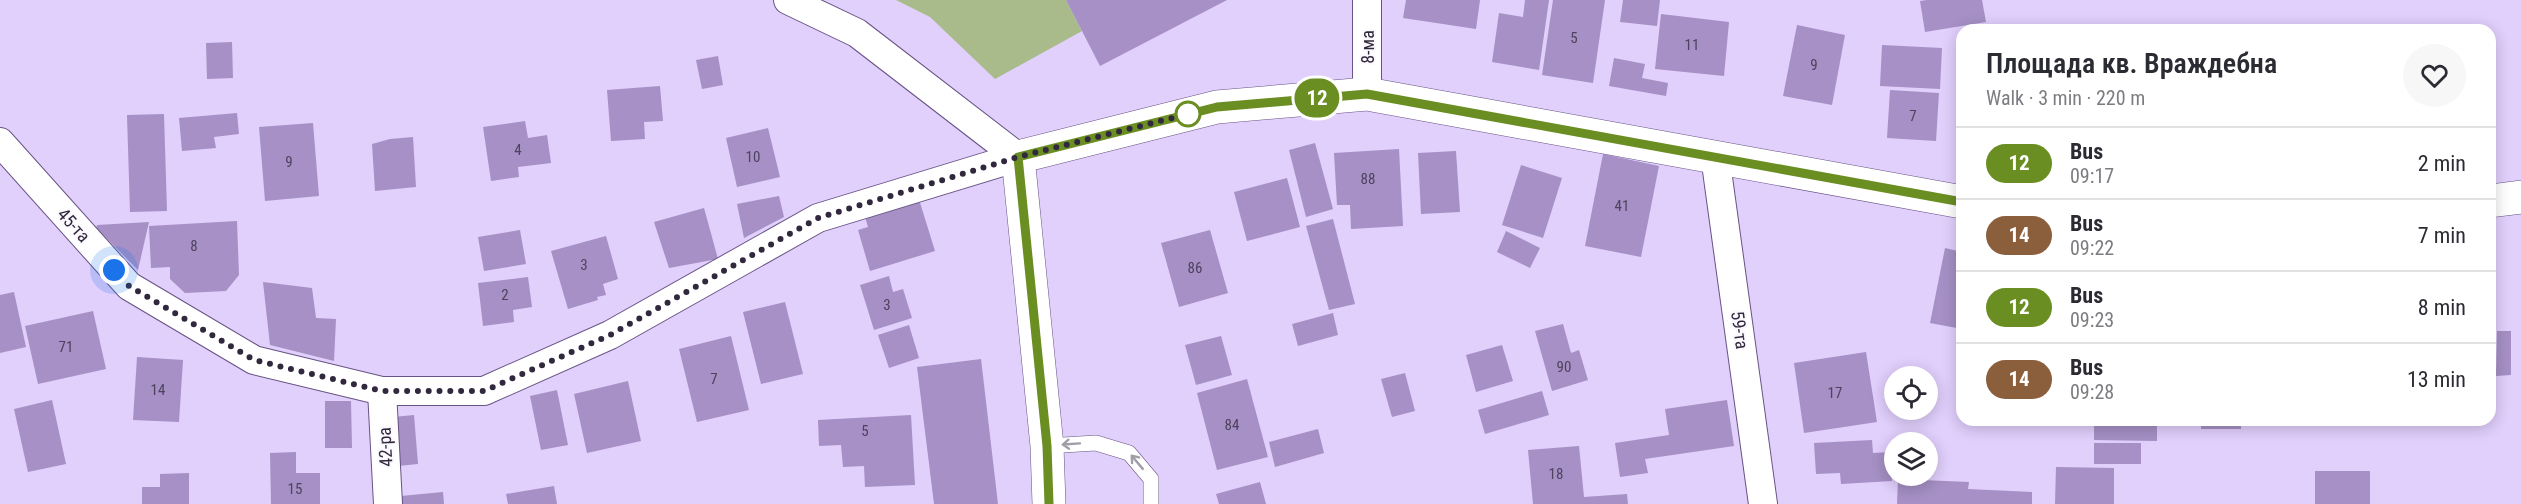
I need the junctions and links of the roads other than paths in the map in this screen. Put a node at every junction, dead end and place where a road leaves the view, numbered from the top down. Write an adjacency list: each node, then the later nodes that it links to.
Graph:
1 (788, 0): 6 (street)
2 (1366, 0): 3 (street, 8-ма)
3 (1367, 94): 5 (street); 6 (street)
4 (0, 142): 10 (street, 45-та)
5 (1715, 156): 9 (street); 15 (street, 59-та)
6 (1018, 157): 10 (street, 45-та); 11 (street)
7 (2521, 197): 8 (street)
8 (2496, 200)
9 (1956, 201)
10 (382, 391): 12 (street, 42-ра)
11 (1047, 446): 13 (street); 14 (lane, one-way to 11)
12 (388, 504)
13 (1049, 504)
14 (1151, 504)
15 (1763, 504)

